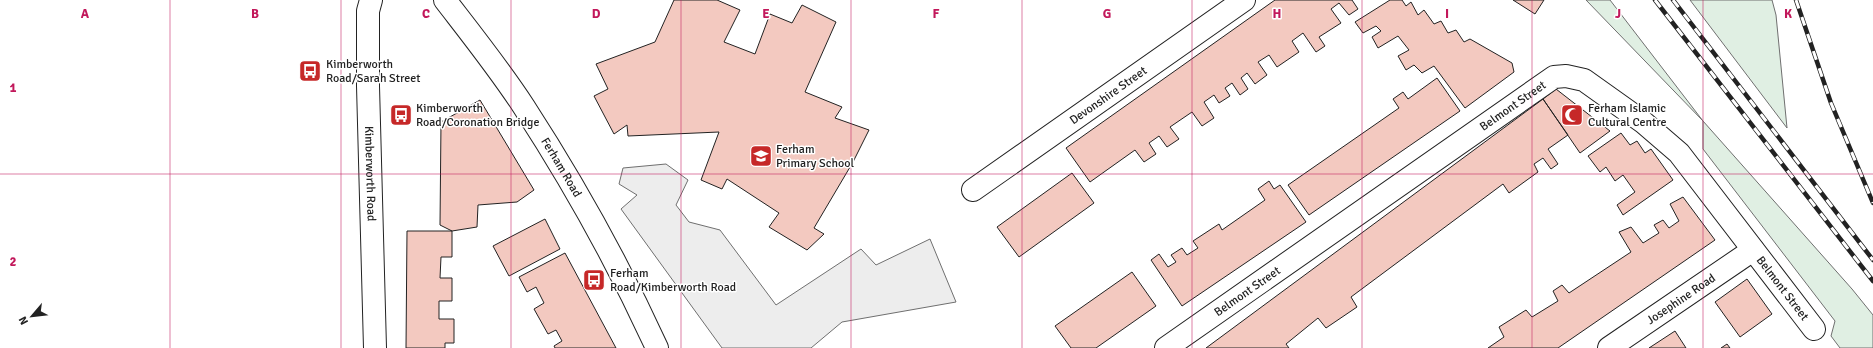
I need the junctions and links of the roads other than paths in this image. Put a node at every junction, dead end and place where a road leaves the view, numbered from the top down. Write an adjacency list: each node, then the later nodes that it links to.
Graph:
1 (445, 0): 8 (street, Ferham Road)
2 (1244, 0): 4 (street, Devonshire Street)
3 (366, 4): 7 (street, Kimberworth Road)
4 (973, 190)
5 (1753, 250): 6 (street, Belmont Street); 9 (street, Belmont Street); 10 (street, Josephine Road)
6 (1814, 329)
7 (375, 348)
8 (657, 348)
9 (1166, 348)
10 (1609, 348)

